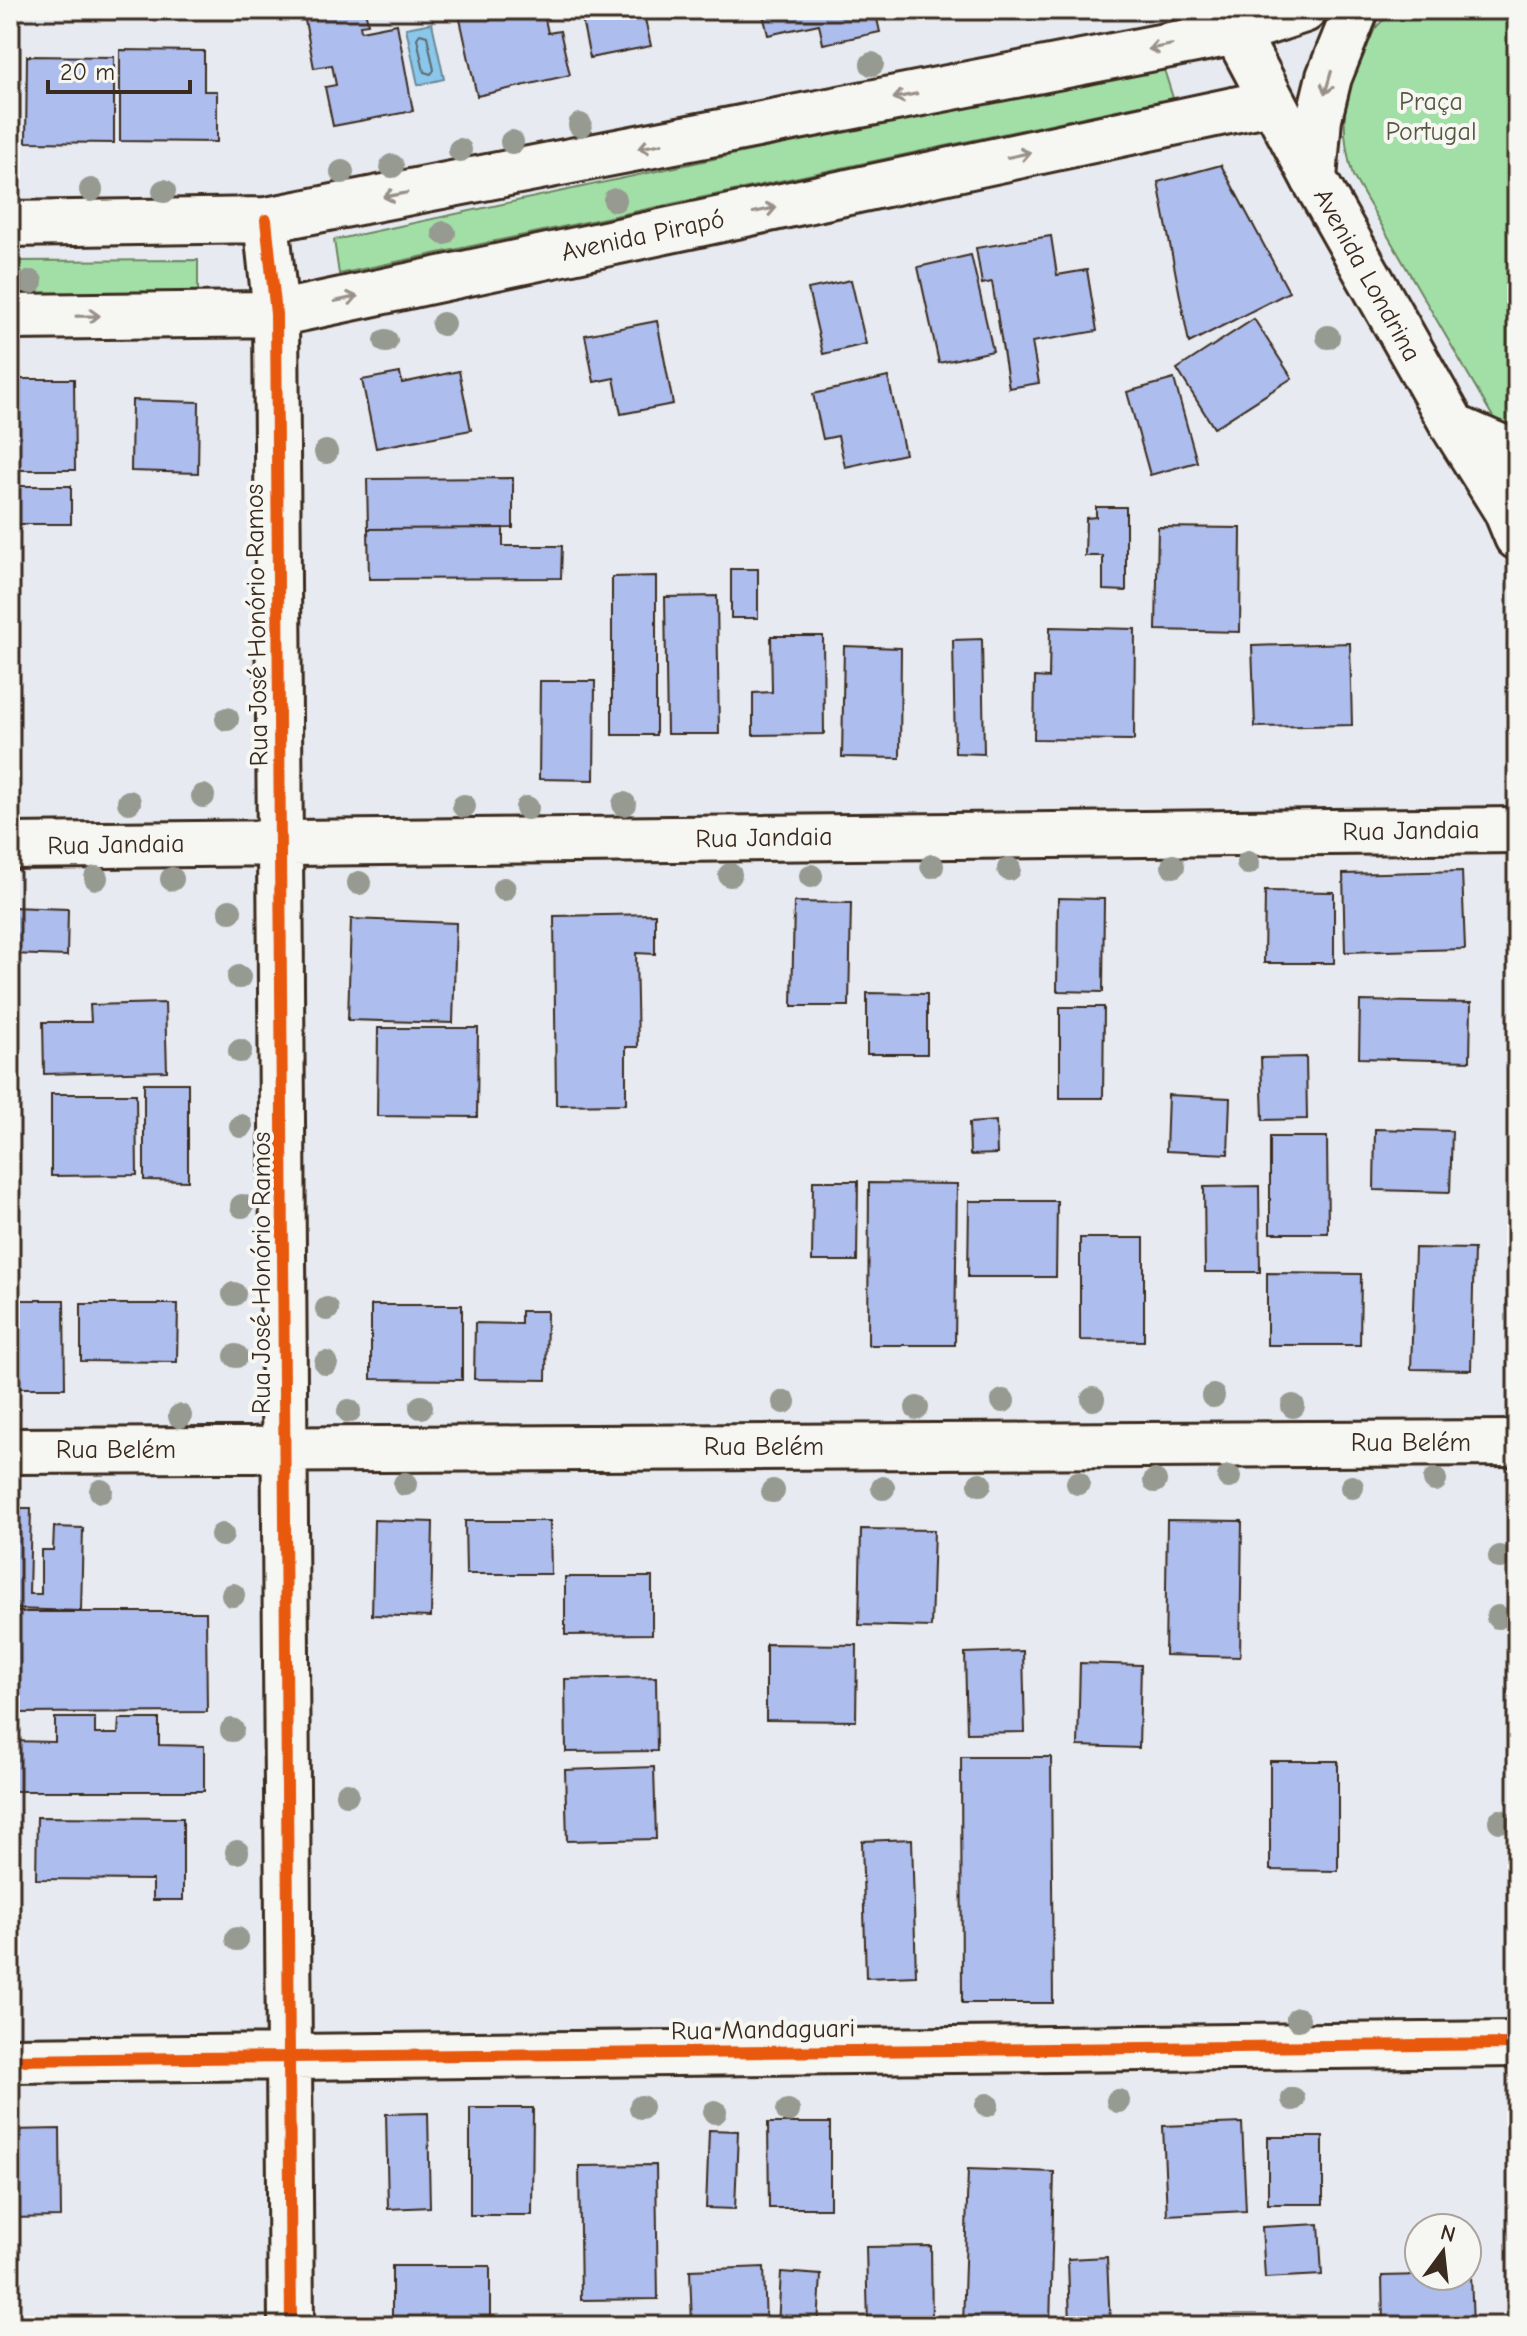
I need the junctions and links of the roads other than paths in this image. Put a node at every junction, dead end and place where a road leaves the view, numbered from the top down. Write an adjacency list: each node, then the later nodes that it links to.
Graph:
1 (1304, 10): 3 (street)
2 (1356, 10): 5 (street, one-way to 5)
3 (1230, 21): 4 (street, Avenida Londrina); 6 (street, one-way to 6)
4 (1271, 102): 5 (street, Avenida Londrina); 8 (street, Avenida Pirapó, one-way to 4)
5 (1314, 179): 10 (street, Avenida Londrina)
6 (266, 220): 7 (street); 8 (street, Rua José Honório Ramos)
7 (10, 224)
8 (276, 314): 9 (street, Avenida Pirapó, one-way to 8); 14 (street, Rua José Honório Ramos)
9 (10, 317)
10 (1454, 427): 11 (street); 12 (street, Avenida Londrina)
11 (1517, 454)
12 (1517, 537)
13 (1517, 830): 14 (street, Rua Jandaia)
14 (282, 843): 15 (street, Rua Jandaia); 17 (street, Rua José Honório Ramos)
15 (10, 846)
16 (1517, 1443): 17 (street, Rua Belém)
17 (285, 1449): 18 (street, Rua Belém); 20 (street, Rua José Honório Ramos)
18 (10, 1451)
19 (1517, 2044): 20 (street, Rua Mandaguari)
20 (289, 2057): 21 (street, Rua Mandaguari); 22 (street, Rua José Honório Ramos)
21 (10, 2060)
22 (291, 2326)

